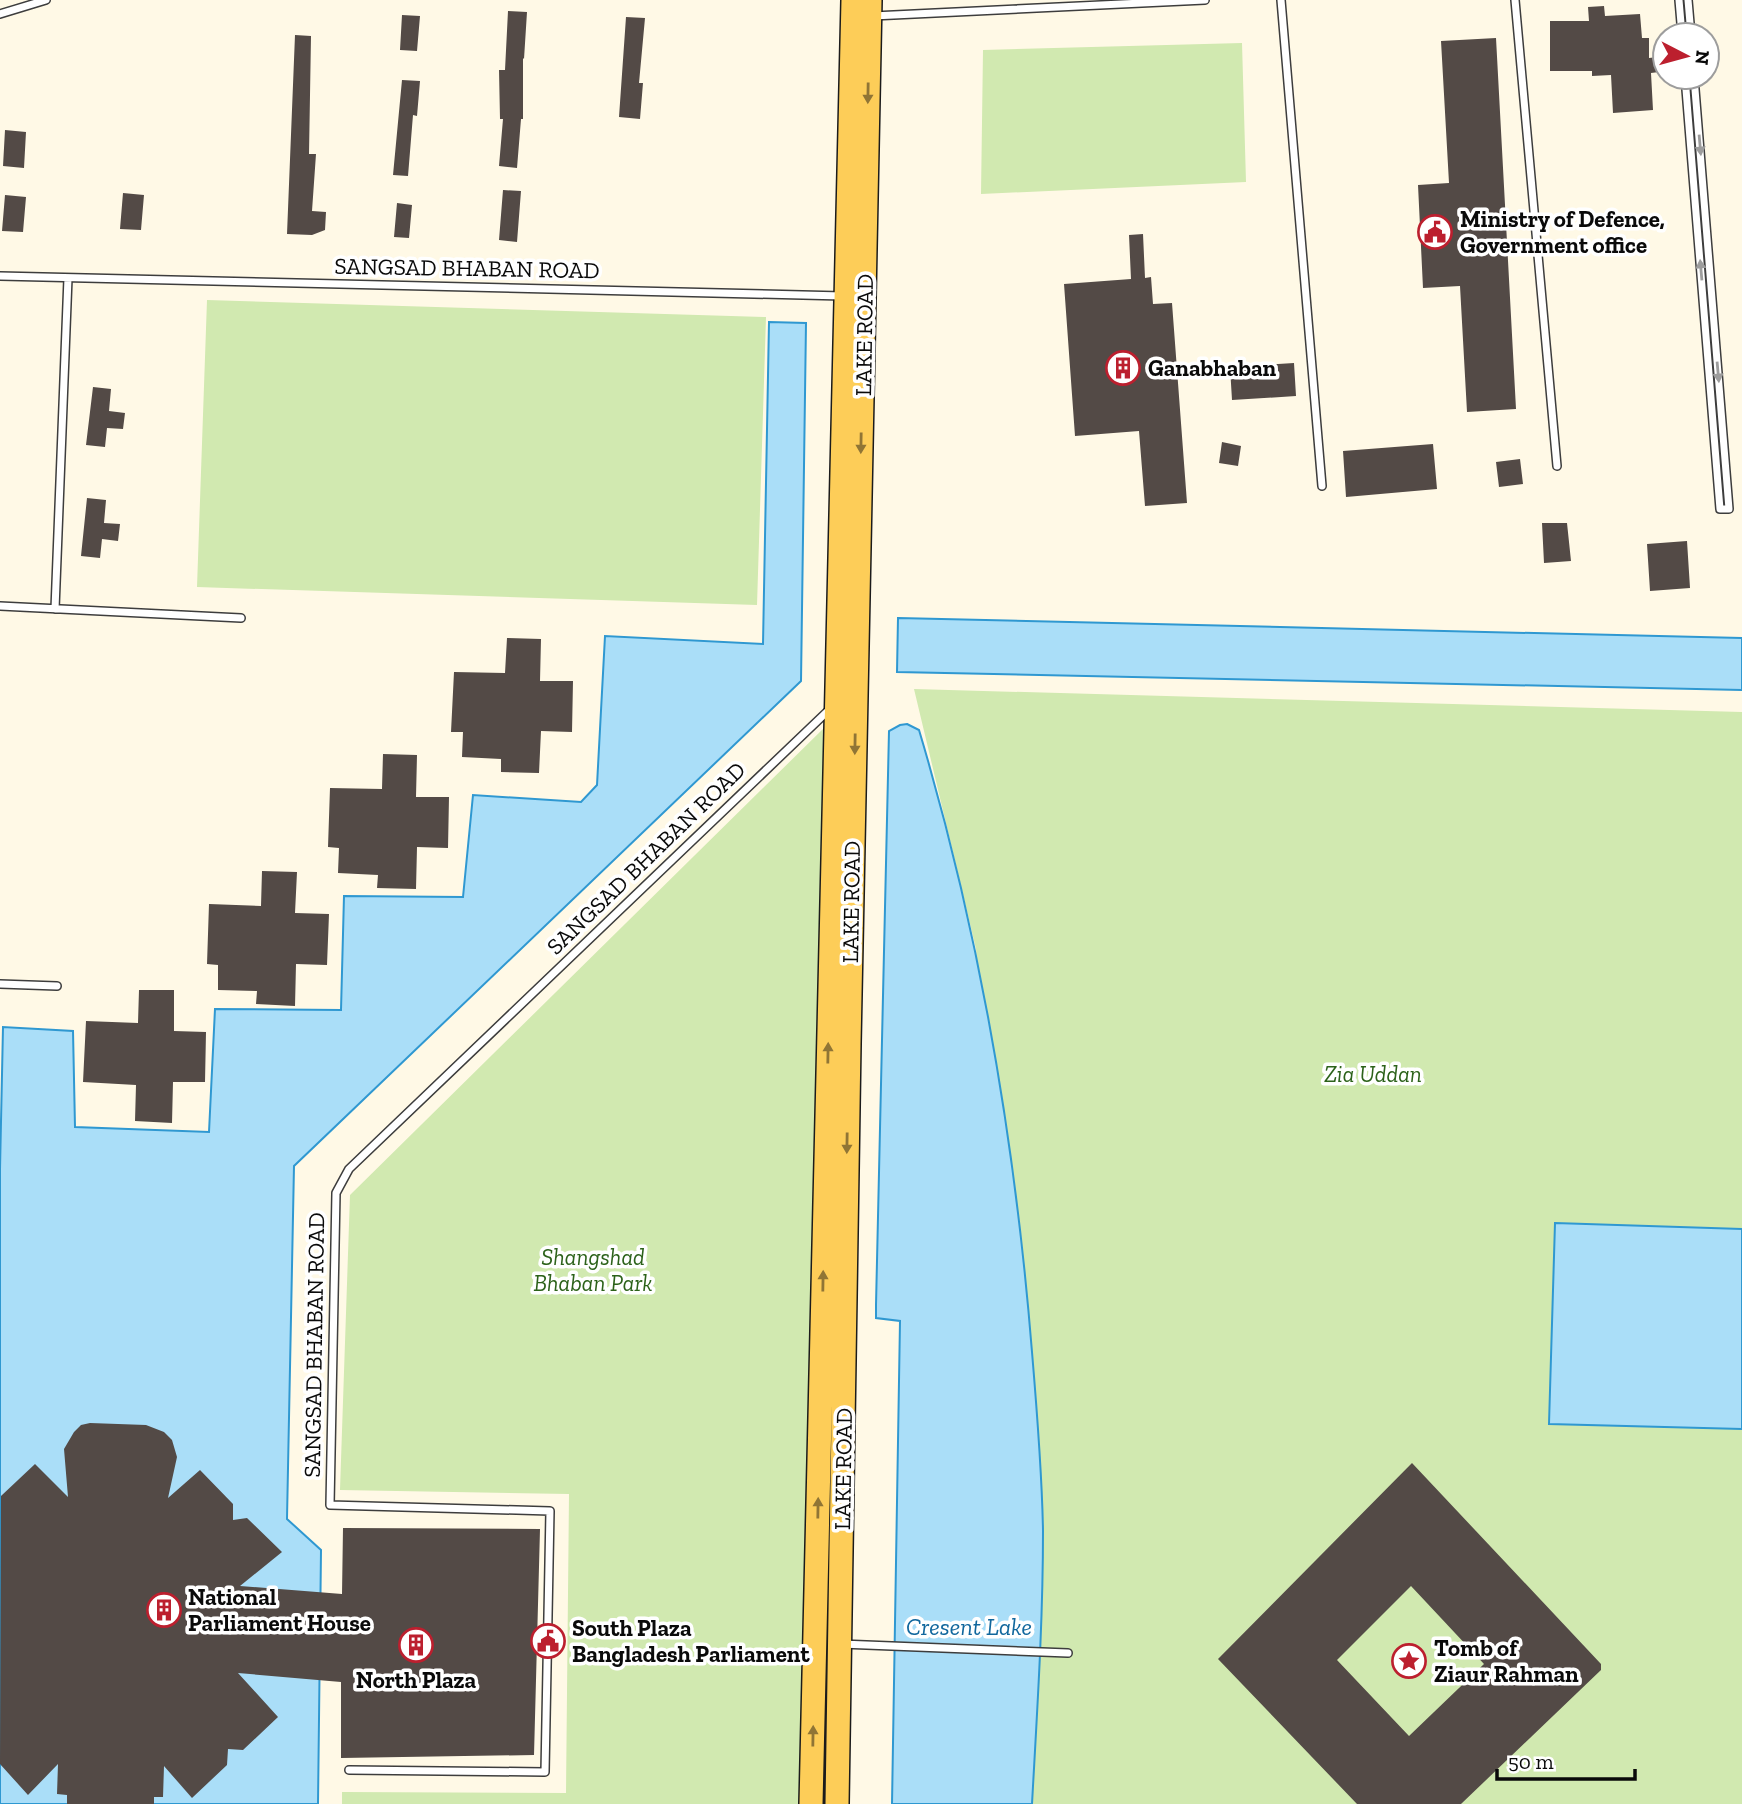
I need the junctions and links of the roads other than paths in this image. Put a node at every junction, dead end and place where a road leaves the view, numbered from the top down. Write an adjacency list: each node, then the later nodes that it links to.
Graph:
1 (46, 0): 8 (lane)
2 (1205, 0): 7 (lane)
3 (1281, 0): 17 (lane)
4 (1515, 0): 16 (lane)
5 (1679, 0): 9 (lane)
6 (1688, 0): 10 (lane)
7 (864, 5): 15 (main road, LAKE ROAD)
8 (0, 14)
9 (1681, 21)
10 (1690, 21)
11 (1686, 91): 12 (lane, one-way to 11)
12 (1695, 91)
13 (0, 276): 14 (lane, SANGSAD BHABAN ROAD)
14 (68, 278): 15 (lane, SANGSAD BHABAN ROAD); 19 (lane)
15 (856, 296): 21 (main road, LAKE ROAD, one-way to 21); 22 (main road)
16 (1557, 466)
17 (1322, 486)
18 (0, 606): 19 (lane)
19 (55, 609): 20 (lane)
20 (241, 618)
21 (856, 685): 22 (lane, SANGSAD BHABAN ROAD); 25 (main road, LAKE ROAD, one-way to 25)
22 (836, 703): 27 (lane, SANGSAD BHABAN ROAD); 28 (main road, one-way to 22)
23 (0, 984): 24 (lane)
24 (57, 986)
25 (841, 1644): 26 (lane); 29 (main road, LAKE ROAD)
26 (1068, 1653)
27 (349, 1770)
28 (811, 1804)
29 (837, 1804)

